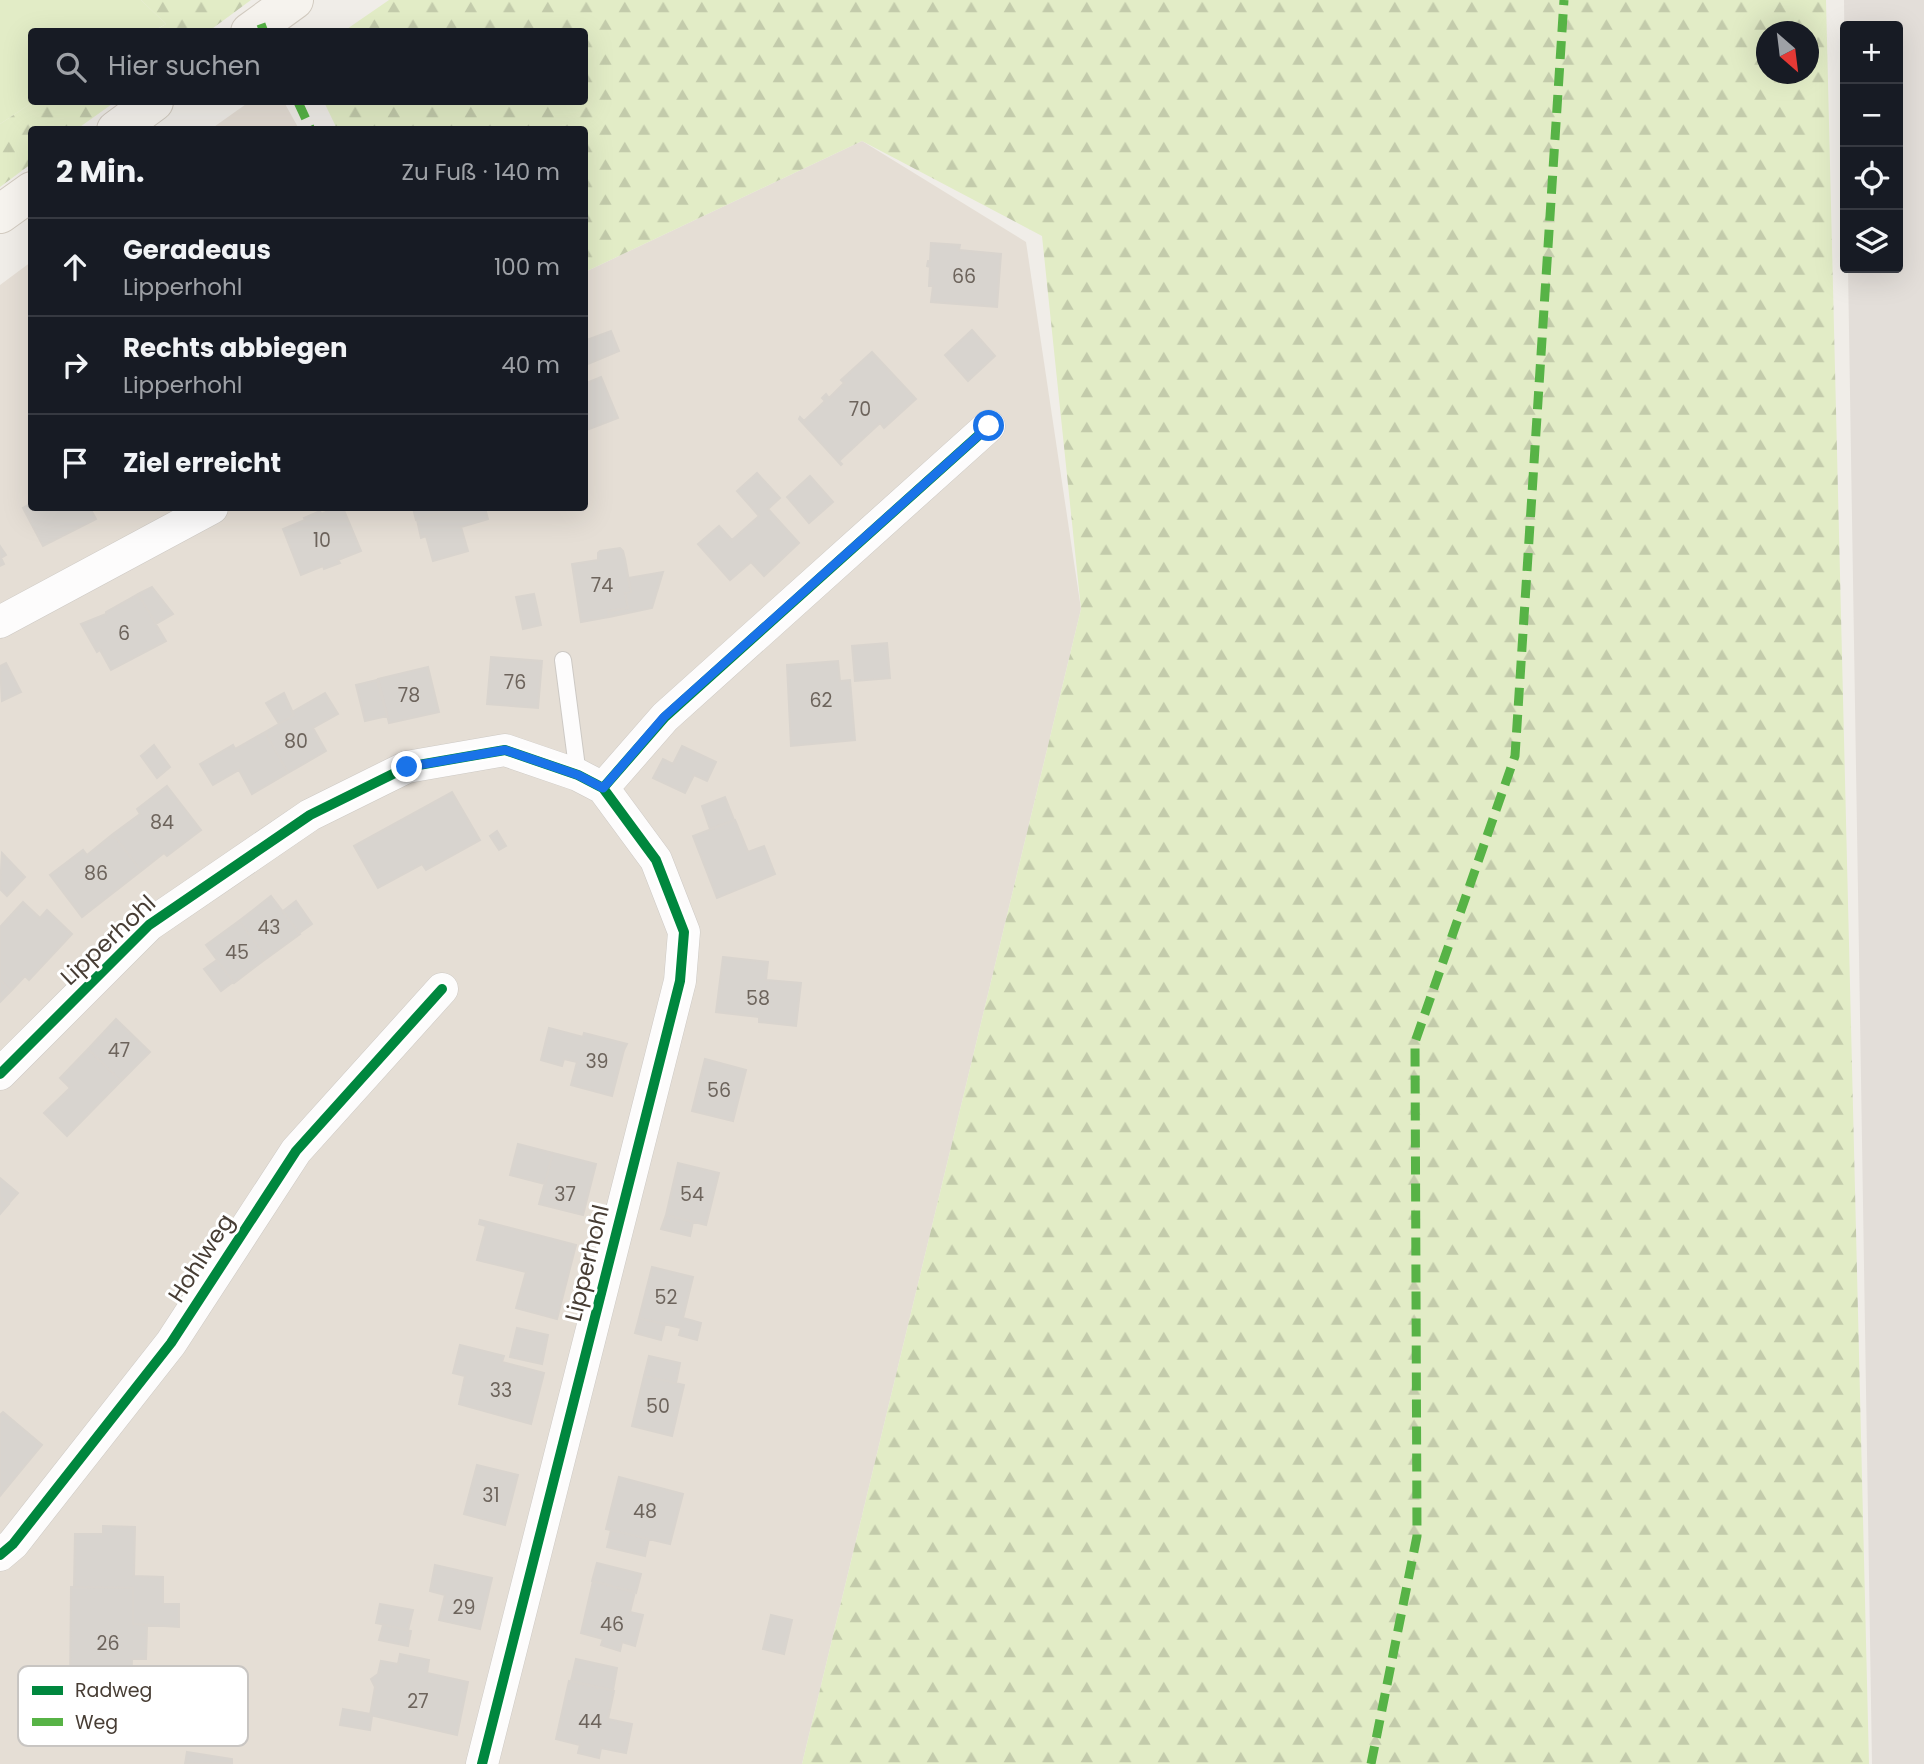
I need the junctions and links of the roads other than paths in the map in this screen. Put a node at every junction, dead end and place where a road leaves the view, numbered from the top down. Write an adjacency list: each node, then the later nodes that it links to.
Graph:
1 (293, 0): 2 (main road)
2 (255, 28)
3 (150, 105): 4 (main road)
4 (121, 126)
5 (28, 194): 6 (main road)
6 (0, 214)
7 (989, 426): 11 (street)
8 (206, 511): 9 (street)
9 (0, 622)
10 (563, 660): 11 (lane)
11 (590, 781): 13 (street, Lipperhohl); 15 (street, Lipperhohl)
12 (442, 989): 14 (street, Hohlweg)
13 (0, 1074)
14 (0, 1555)
15 (482, 1764)

